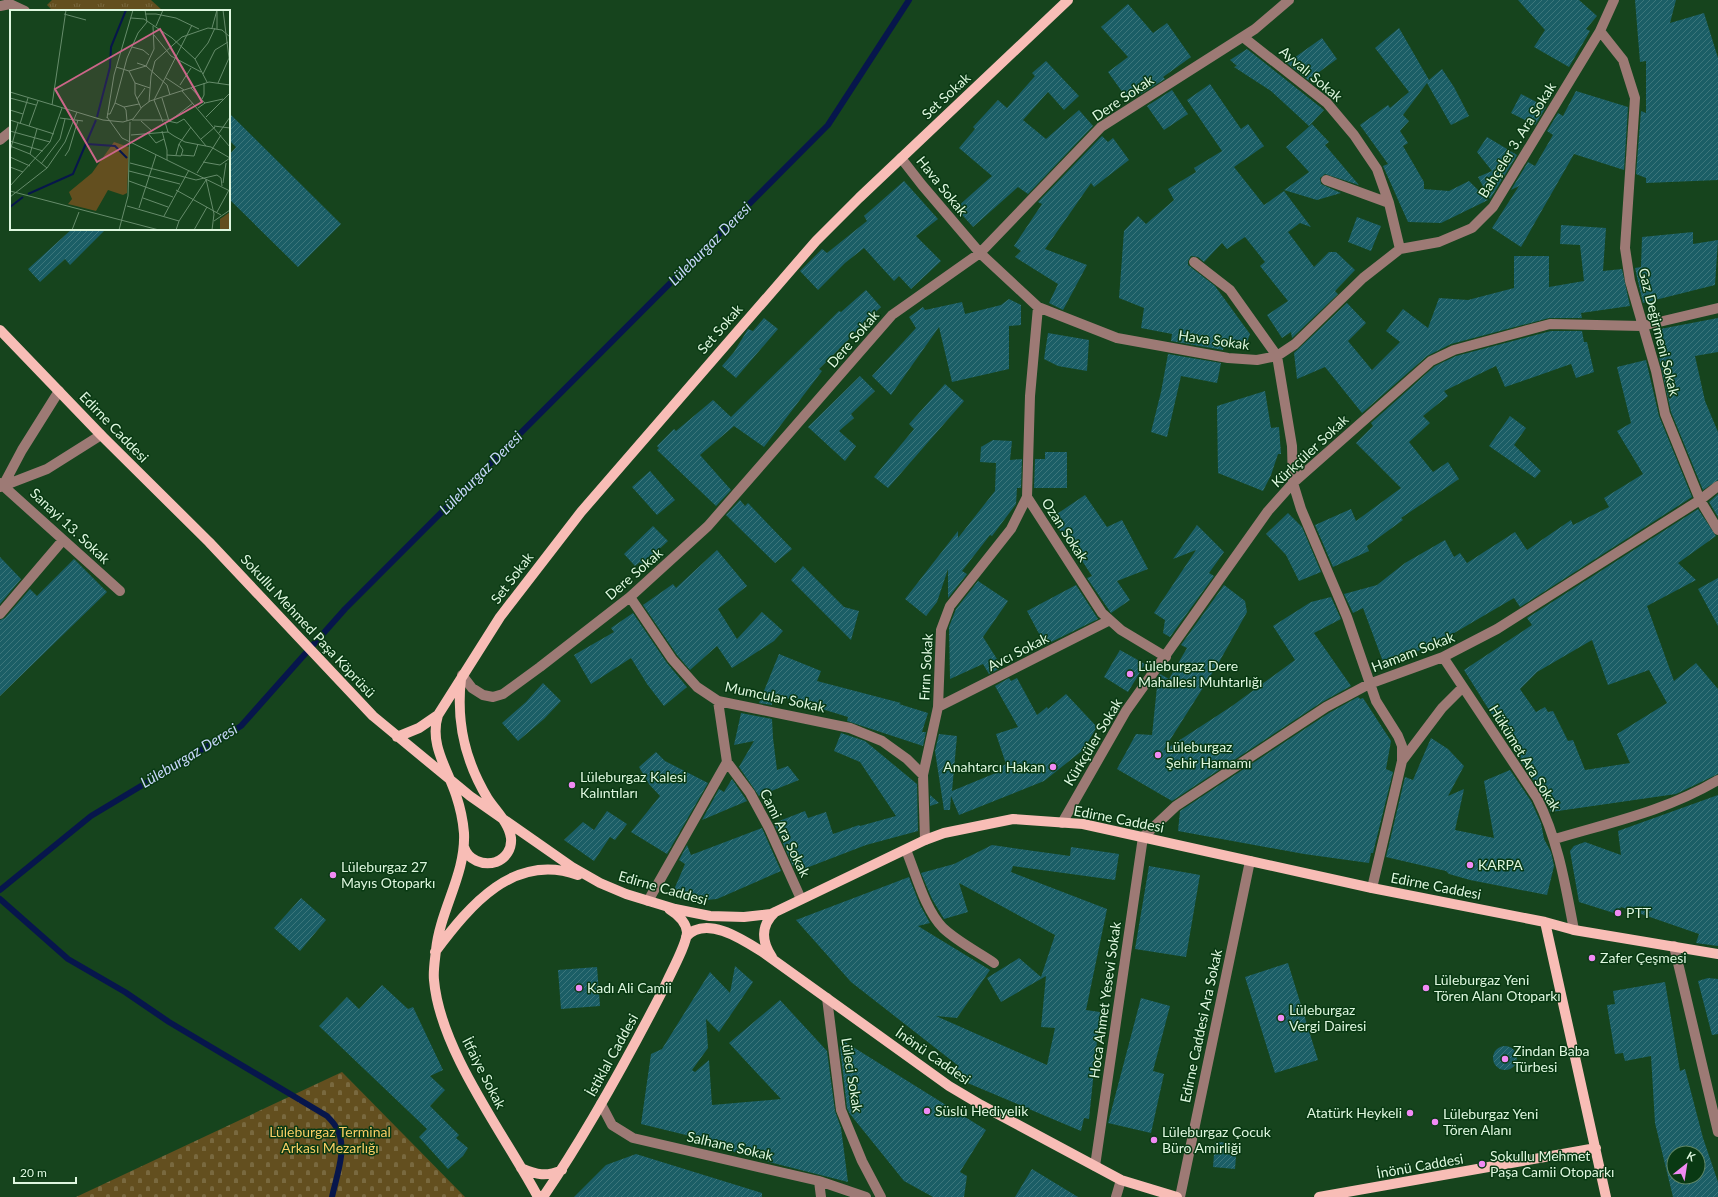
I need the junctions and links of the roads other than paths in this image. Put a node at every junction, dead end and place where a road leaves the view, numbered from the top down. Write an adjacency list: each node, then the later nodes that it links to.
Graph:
1 (1068, 0): 10 (main road, Set Sokak)
2 (1614, 0): 6 (street, Bahçeler 3. Ara Sokak)
3 (1284, 2): 7 (street, Dere Sokak)
4 (0, 6): 5 (street)
5 (23, 10)
6 (1600, 31): 13 (street, Bahçeler 3. Ara Sokak); 18 (street, Gaz Değirmeni Sokak)
7 (1243, 36): 12 (street, Ayvalı Sokak); 14 (street, Dere Sokak)
8 (10, 131): 9 (street)
9 (0, 140)
10 (901, 158): 14 (street, Hava Sokak); 37 (main road, Set Sokak)
11 (1326, 180): 12 (street)
12 (1389, 203): 13 (street, Ayvalı Sokak)
13 (1400, 249): 20 (street, Bahçeler 3. Ara Sokak)
14 (980, 253): 16 (street, Hava Sokak); 32 (street, Dere Sokak)
15 (1194, 262): 20 (street)
16 (1038, 306): 20 (street, Hava Sokak); 26 (street, Ozan Sokak)
17 (1718, 308): 18 (street, Kürkçüler Sokak)
18 (1642, 326): 23 (street, Kürkçüler Sokak); 27 (street, Gaz Değirmeni Sokak)
19 (0, 330): 21 (main road, Edirne Caddesi)
20 (1277, 356): 23 (street)
21 (60, 391): 22 (main road, Edirne Caddesi); 24 (street)
22 (101, 435): 24 (street); 30 (main road, Edirne Caddesi)
23 (1293, 483): 35 (street, Kürkçüler Sokak); 38 (street)
24 (1, 484): 29 (street, Sanayi 13. Sokak)
25 (1718, 486): 27 (street, Hamam Sokak)
26 (1027, 497): 34 (street, Ozan Sokak); 41 (street, Fırın Sokak)
27 (1700, 500): 28 (street, Gaz Değirmeni Sokak); 36 (street, Hamam Sokak)
28 (1718, 530)
29 (63, 540): 31 (street, Sanayi 13. Sokak); 33 (street)
30 (209, 542): 43 (main road, Sokullu Mehmed Paşa Köprüsü)
31 (120, 592)
32 (630, 597): 37 (street, Dere Sokak); 40 (street, Mumcular Sokak)
33 (0, 614)
34 (1110, 620): 35 (street, Ozan Sokak); 41 (street, Avcı Sokak)
35 (1166, 657): 51 (street, Kürkçüler Sokak)
36 (1443, 657): 38 (street, Hamam Sokak); 39 (street, Hükümet Ara Sokak)
37 (462, 675): 42 (main road, Set Sokak); 50 (main road)
38 (1369, 684): 45 (street); 52 (street, Hamam Sokak)
39 (1463, 687): 45 (street); 53 (street, Hükümet Ara Sokak)
40 (718, 701): 46 (street); 47 (street, Mumcular Sokak)
41 (938, 708): 47 (street, Fırın Sokak)
42 (438, 714): 44 (main road, Set Sokak); 49 (main road, Set Sokak)
43 (387, 729): 44 (main road, Edirne Caddesi)
44 (397, 737): 49 (main road, Edirne Caddesi)
45 (1402, 761): 59 (street)
46 (727, 762): 60 (street, Cami Ara Sokak); 61 (street)
47 (923, 775): 54 (street, Fırın Sokak)
48 (1718, 780): 53 (street)
49 (450, 781): 50 (main road, Edirne Caddesi); 55 (main road, İtfaiye Sokak)
50 (503, 820): 55 (main road); 58 (main road, Edirne Caddesi)
51 (1062, 823): 52 (main road, Edirne Caddesi); 54 (main road, Edirne Caddesi)
52 (1143, 837): 57 (main road, Edirne Caddesi); 76 (street, Hoca Ahmet Yesevi Sokak)
53 (1555, 839): 65 (street, Hükümet Ara Sokak)
54 (925, 840): 56 (main road, Edirne Caddesi)
55 (464, 847): 68 (main road, İtfaiye Sokak)
56 (906, 850): 60 (main road, Edirne Caddesi); 71 (street)
57 (1250, 860): 59 (main road, Edirne Caddesi); 88 (street, Edirne Caddesi Ara Sokak)
58 (600, 883): 61 (main road, Edirne Caddesi); 68 (main road)
59 (1372, 888): 64 (main road, Edirne Caddesi)
60 (801, 899): 63 (main road, Edirne Caddesi)
61 (648, 901): 62 (main road, Edirne Caddesi)
62 (664, 905): 63 (main road, Edirne Caddesi); 66 (main road)
63 (776, 912): 70 (main road)
64 (1546, 922): 65 (main road, Edirne Caddesi); 75 (main road)
65 (1574, 930): 67 (main road, Edirne Caddesi)
66 (686, 937): 70 (main road, İnönü Caddesi); 73 (main road, İstiklal Caddesi)
67 (1674, 946): 69 (main road, Edirne Caddesi); 74 (street)
68 (435, 952): 77 (main road, İtfaiye Sokak)
69 (1718, 954)
70 (775, 961): 72 (main road, İnönü Caddesi)
71 (994, 963)
72 (827, 998): 76 (main road, İnönü Caddesi); 86 (street, Lüleci Sokak)
73 (601, 1104): 78 (main road, İstiklal Caddesi); 80 (street, Salhane Sokak)
74 (1718, 1132)
75 (1596, 1148): 89 (main road, İnönü Caddesi); 90 (main road)
76 (1095, 1166): 79 (main road, İnönü Caddesi)
77 (521, 1168): 78 (main road); 82 (main road, İtfaiye Sokak)
78 (562, 1170): 83 (main road, İstiklal Caddesi)
79 (1121, 1180): 81 (main road, İnönü Caddesi); 87 (street)
80 (819, 1181): 84 (street); 85 (street, Salhane Sokak)
81 (1163, 1195): 88 (main road, İnönü Caddesi)
82 (538, 1197)
83 (544, 1197)
84 (821, 1197)
85 (866, 1197)
86 (881, 1197)
87 (1116, 1197)
88 (1178, 1197)
89 (1319, 1197)
90 (1606, 1197)

